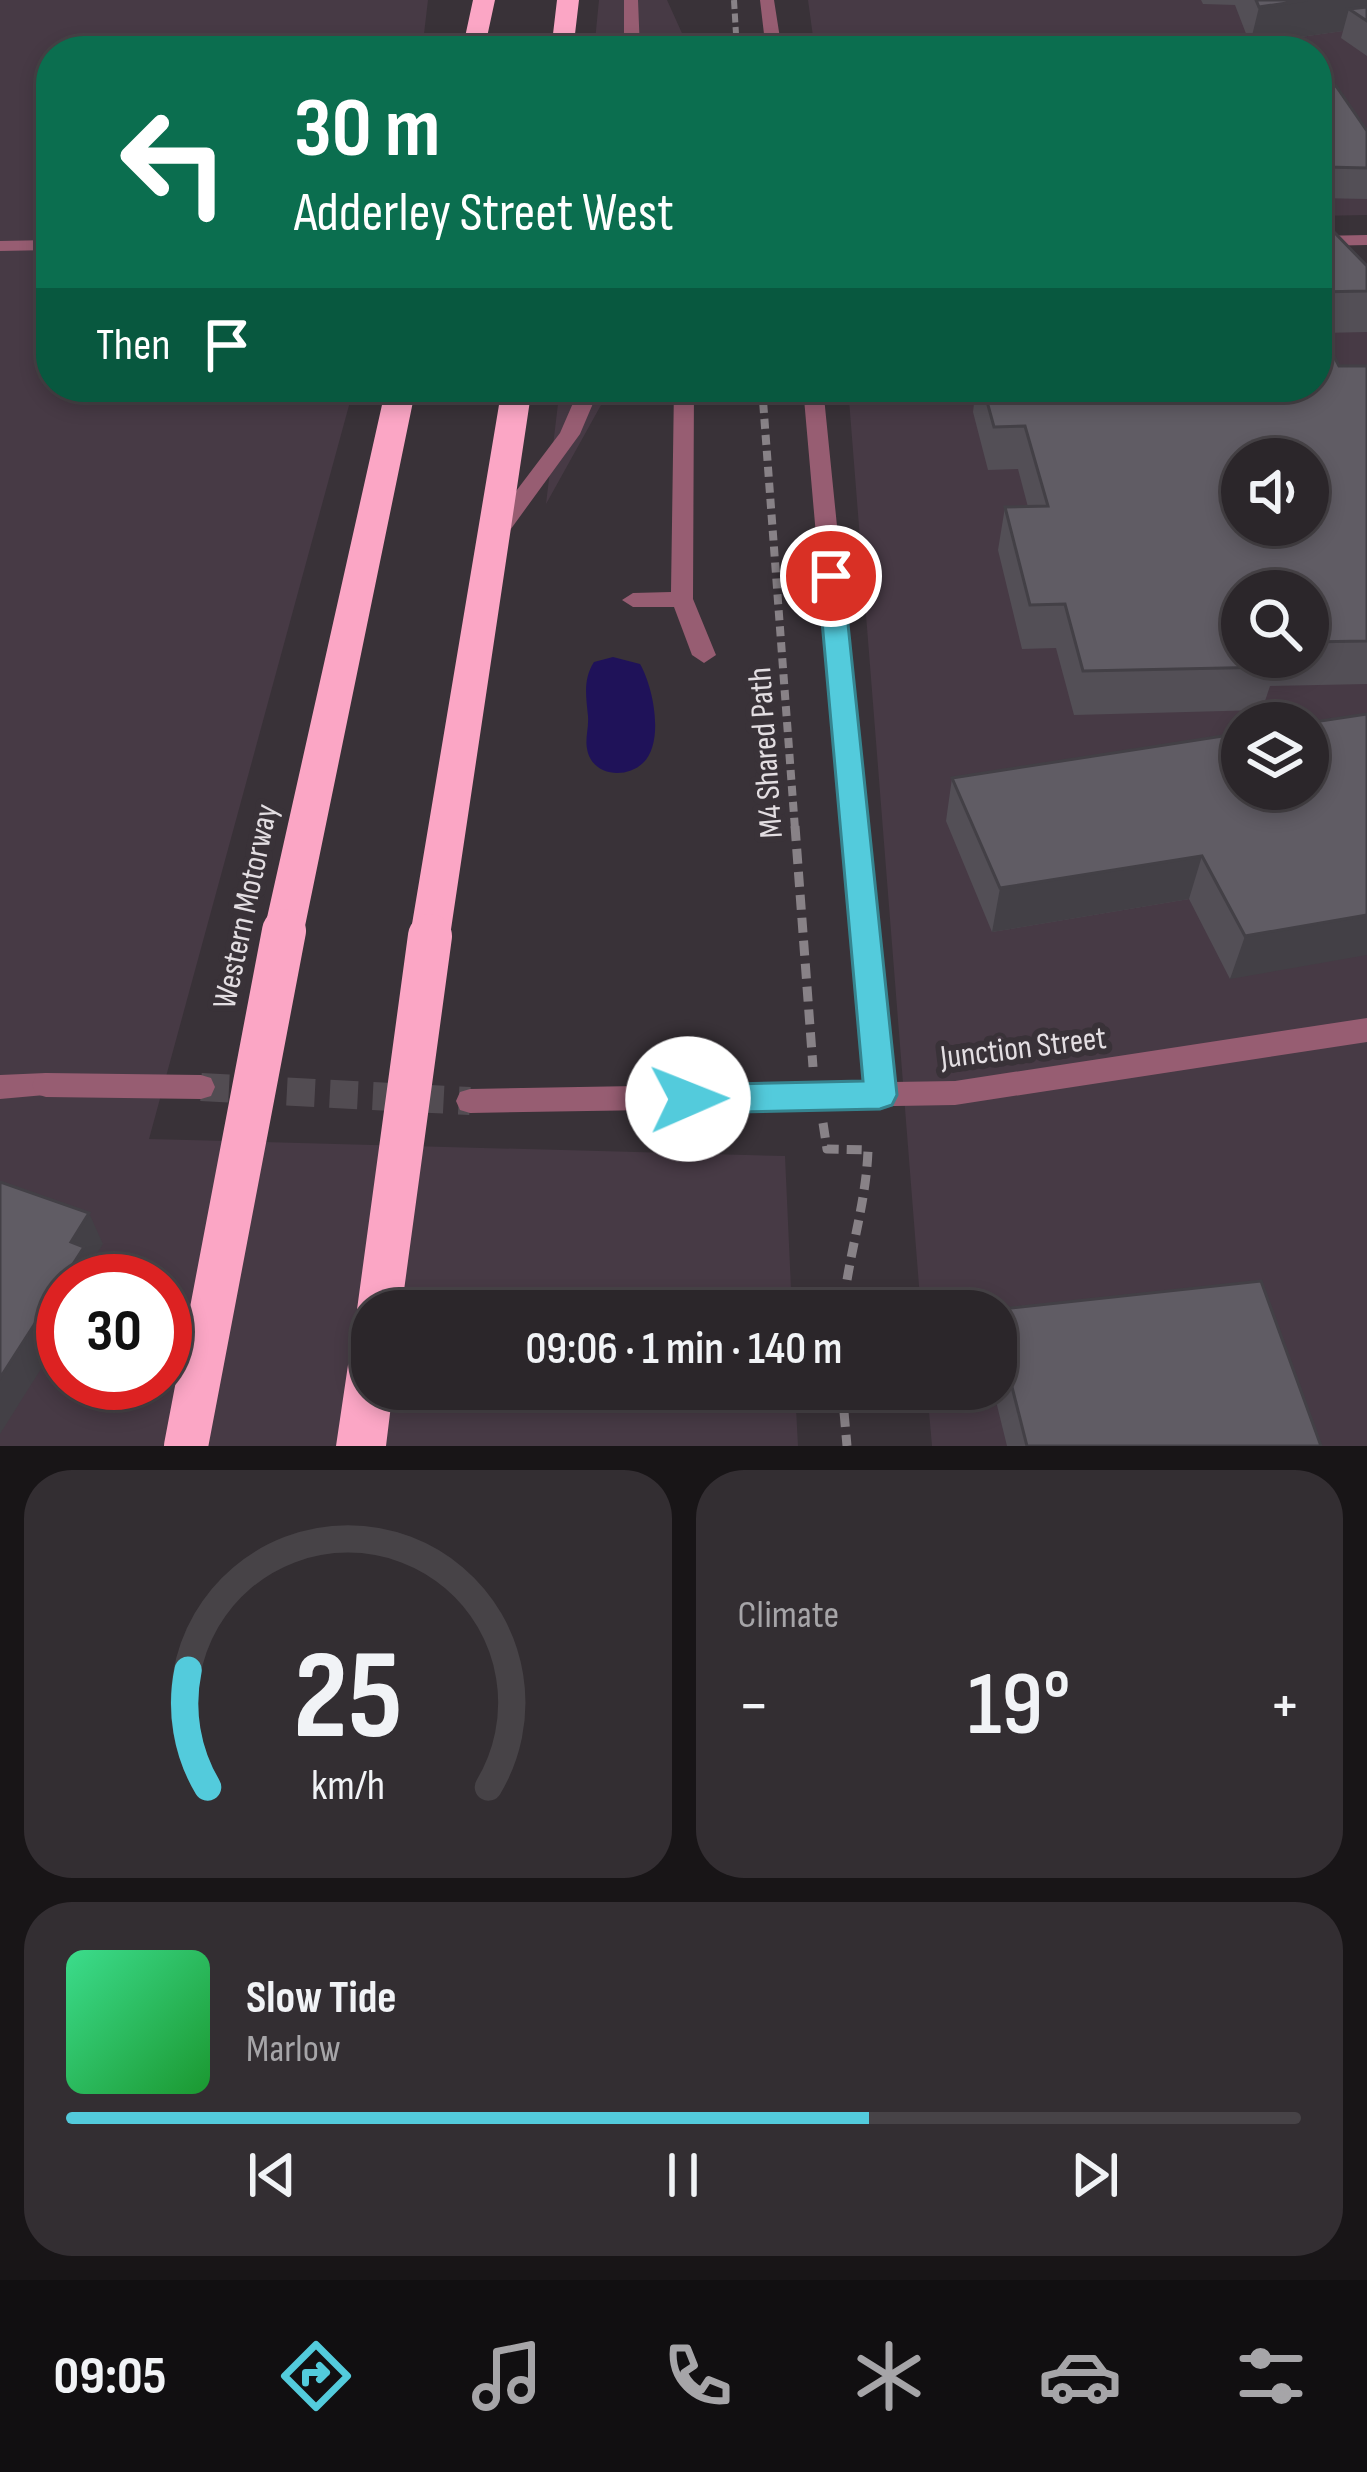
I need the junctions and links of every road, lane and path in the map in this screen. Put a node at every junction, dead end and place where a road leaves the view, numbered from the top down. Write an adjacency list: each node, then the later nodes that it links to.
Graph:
1 (484, 0): 6 (highway)
2 (568, 0): 7 (highway)
3 (631, 0): 8 (street)
4 (734, 0): 9 (path)
5 (767, 0): 10 (street)
6 (476, 36)
7 (564, 36)
8 (632, 36)
9 (736, 36)
10 (772, 36)
11 (1359, 240): 14 (street)
12 (36, 245): 13 (street)
13 (0, 246)
14 (1367, 259)
15 (398, 402): 36 (highway, Western Motorway, bridge)
16 (515, 402): 21 (highway)
17 (584, 402): 21 (street)
18 (685, 402): 22 (street)
19 (763, 402): 26 (path, M4 Shared Path)
20 (814, 402): 29 (street)
21 (497, 532): 32 (highway, bridge)
22 (682, 599): 23 (street); 24 (street)
23 (633, 600)
24 (704, 655)
25 (1367, 1030): 29 (street, Junction Street)
26 (808, 1044)
27 (0, 1087): 28 (street)
28 (200, 1087)
29 (880, 1095): 30 (street, Junction Street)
30 (470, 1101)
31 (827, 1149): 33 (path)
32 (382, 1290)
33 (845, 1290)
34 (366, 1410): 37 (highway)
35 (844, 1410): 38 (path)
36 (186, 1446)
37 (361, 1446)
38 (847, 1446)

